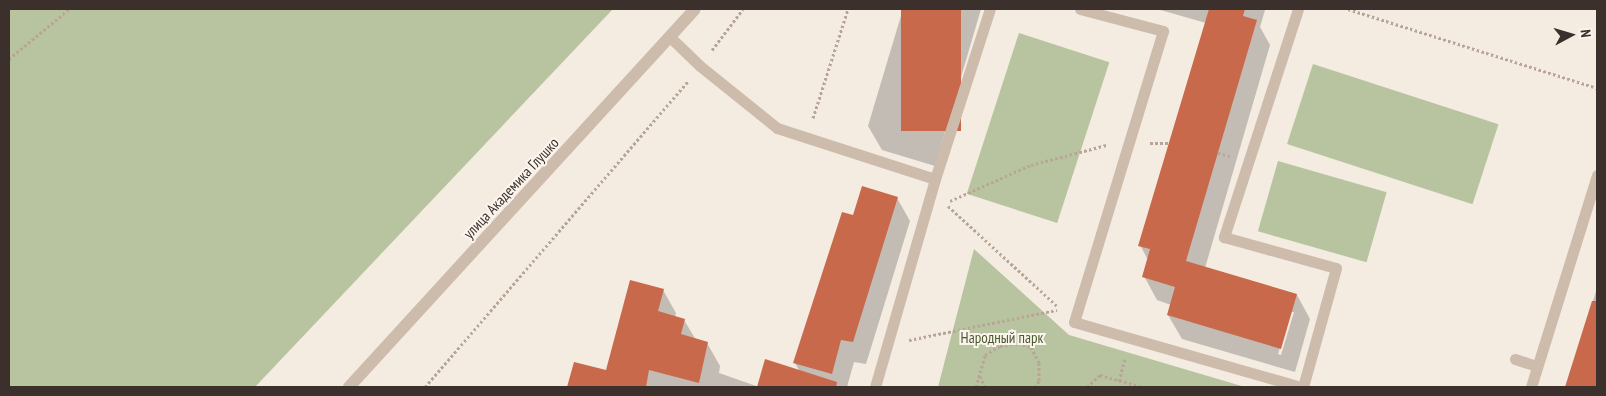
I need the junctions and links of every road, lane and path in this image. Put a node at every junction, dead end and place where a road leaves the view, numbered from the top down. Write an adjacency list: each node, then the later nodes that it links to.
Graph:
1 (69, 9): 10 (path)
2 (695, 9): 9 (street, улица Академика Глушко)
3 (743, 9): 11 (path)
4 (848, 9): 13 (path)
5 (990, 9): 17 (lane)
6 (1080, 9): 14 (lane)
7 (1298, 9): 30 (lane)
8 (1348, 9): 12 (path)
9 (671, 38): 11 (lane); 22 (street, улица Академика Глушко)
10 (9, 59)
11 (700, 66): 13 (lane); 23 (path)
12 (1597, 88)
13 (806, 137): 17 (lane)
14 (1129, 143): 15 (path); 18 (path); 30 (lane)
15 (1169, 143)
16 (1597, 175): 20 (lane)
17 (935, 179): 18 (lane)
18 (887, 345): 24 (lane)
19 (1515, 359): 20 (lane)
20 (1537, 366): 31 (lane)
21 (979, 376): 25 (path); 26 (path); 27 (path)
22 (349, 387)
23 (424, 387)
24 (875, 387)
25 (976, 387)
26 (985, 387)
27 (1035, 387)
28 (1087, 387): 29 (path)
29 (1142, 387)
30 (1302, 387)
31 (1531, 387)

